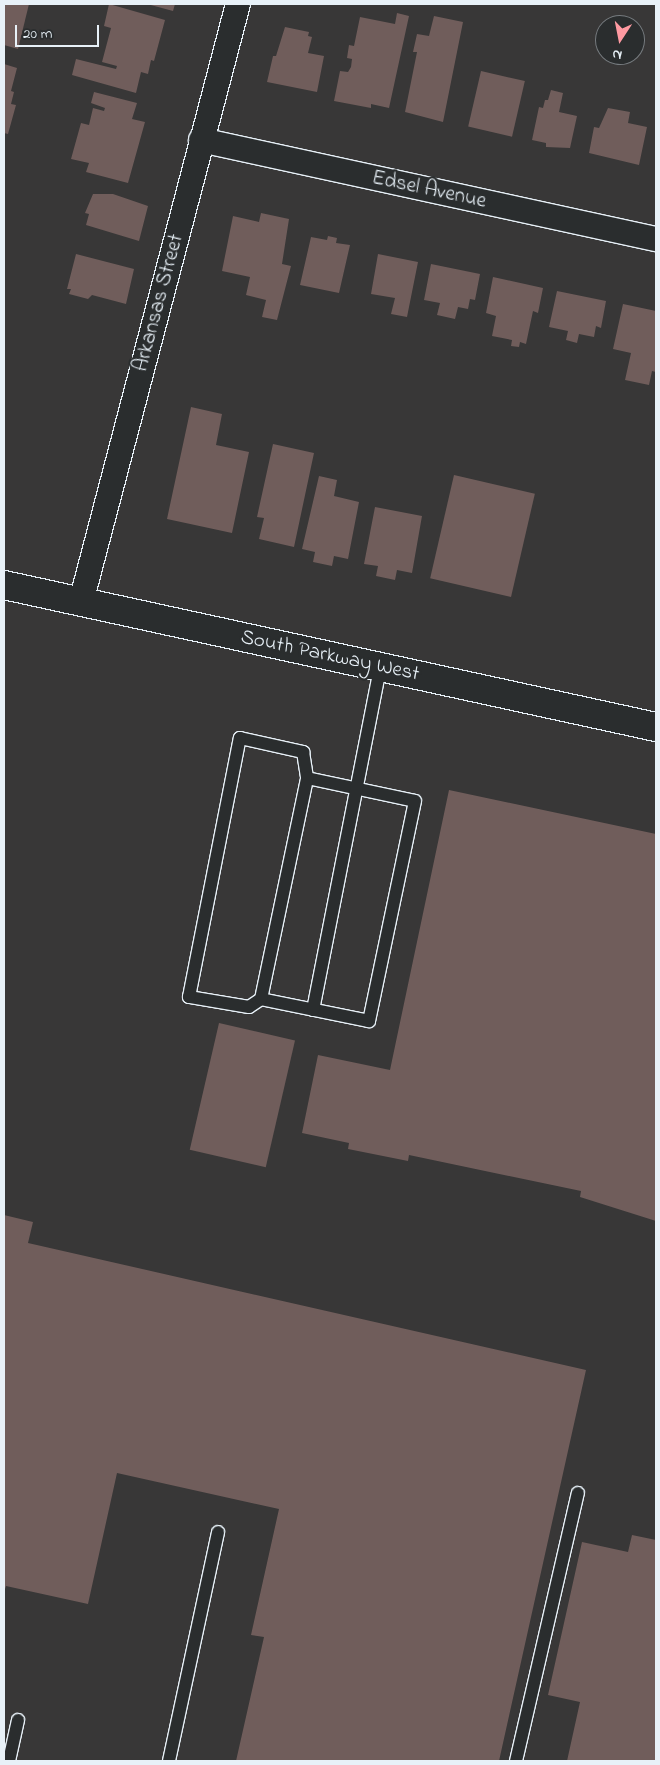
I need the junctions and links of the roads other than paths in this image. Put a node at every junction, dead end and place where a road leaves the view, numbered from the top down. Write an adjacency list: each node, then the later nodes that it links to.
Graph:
1 (238, 4): 2 (street, Arkansas Street)
2 (202, 140): 3 (street, Edsel Avenue); 5 (street, Arkansas Street)
3 (656, 239)
4 (4, 584): 5 (main road, South Parkway West)
5 (80, 602): 6 (main road, South Parkway West)
6 (380, 667): 7 (main road, South Parkway West); 9 (lane)
7 (656, 727)
8 (307, 778): 9 (lane); 10 (lane); 10 (lane)
9 (356, 789): 11 (lane); 11 (lane)
10 (262, 999): 11 (lane)
11 (313, 1010)
12 (578, 1493): 17 (lane)
13 (218, 1532): 16 (lane)
14 (18, 1720): 15 (lane)
15 (9, 1761)
16 (169, 1761)
17 (516, 1761)

